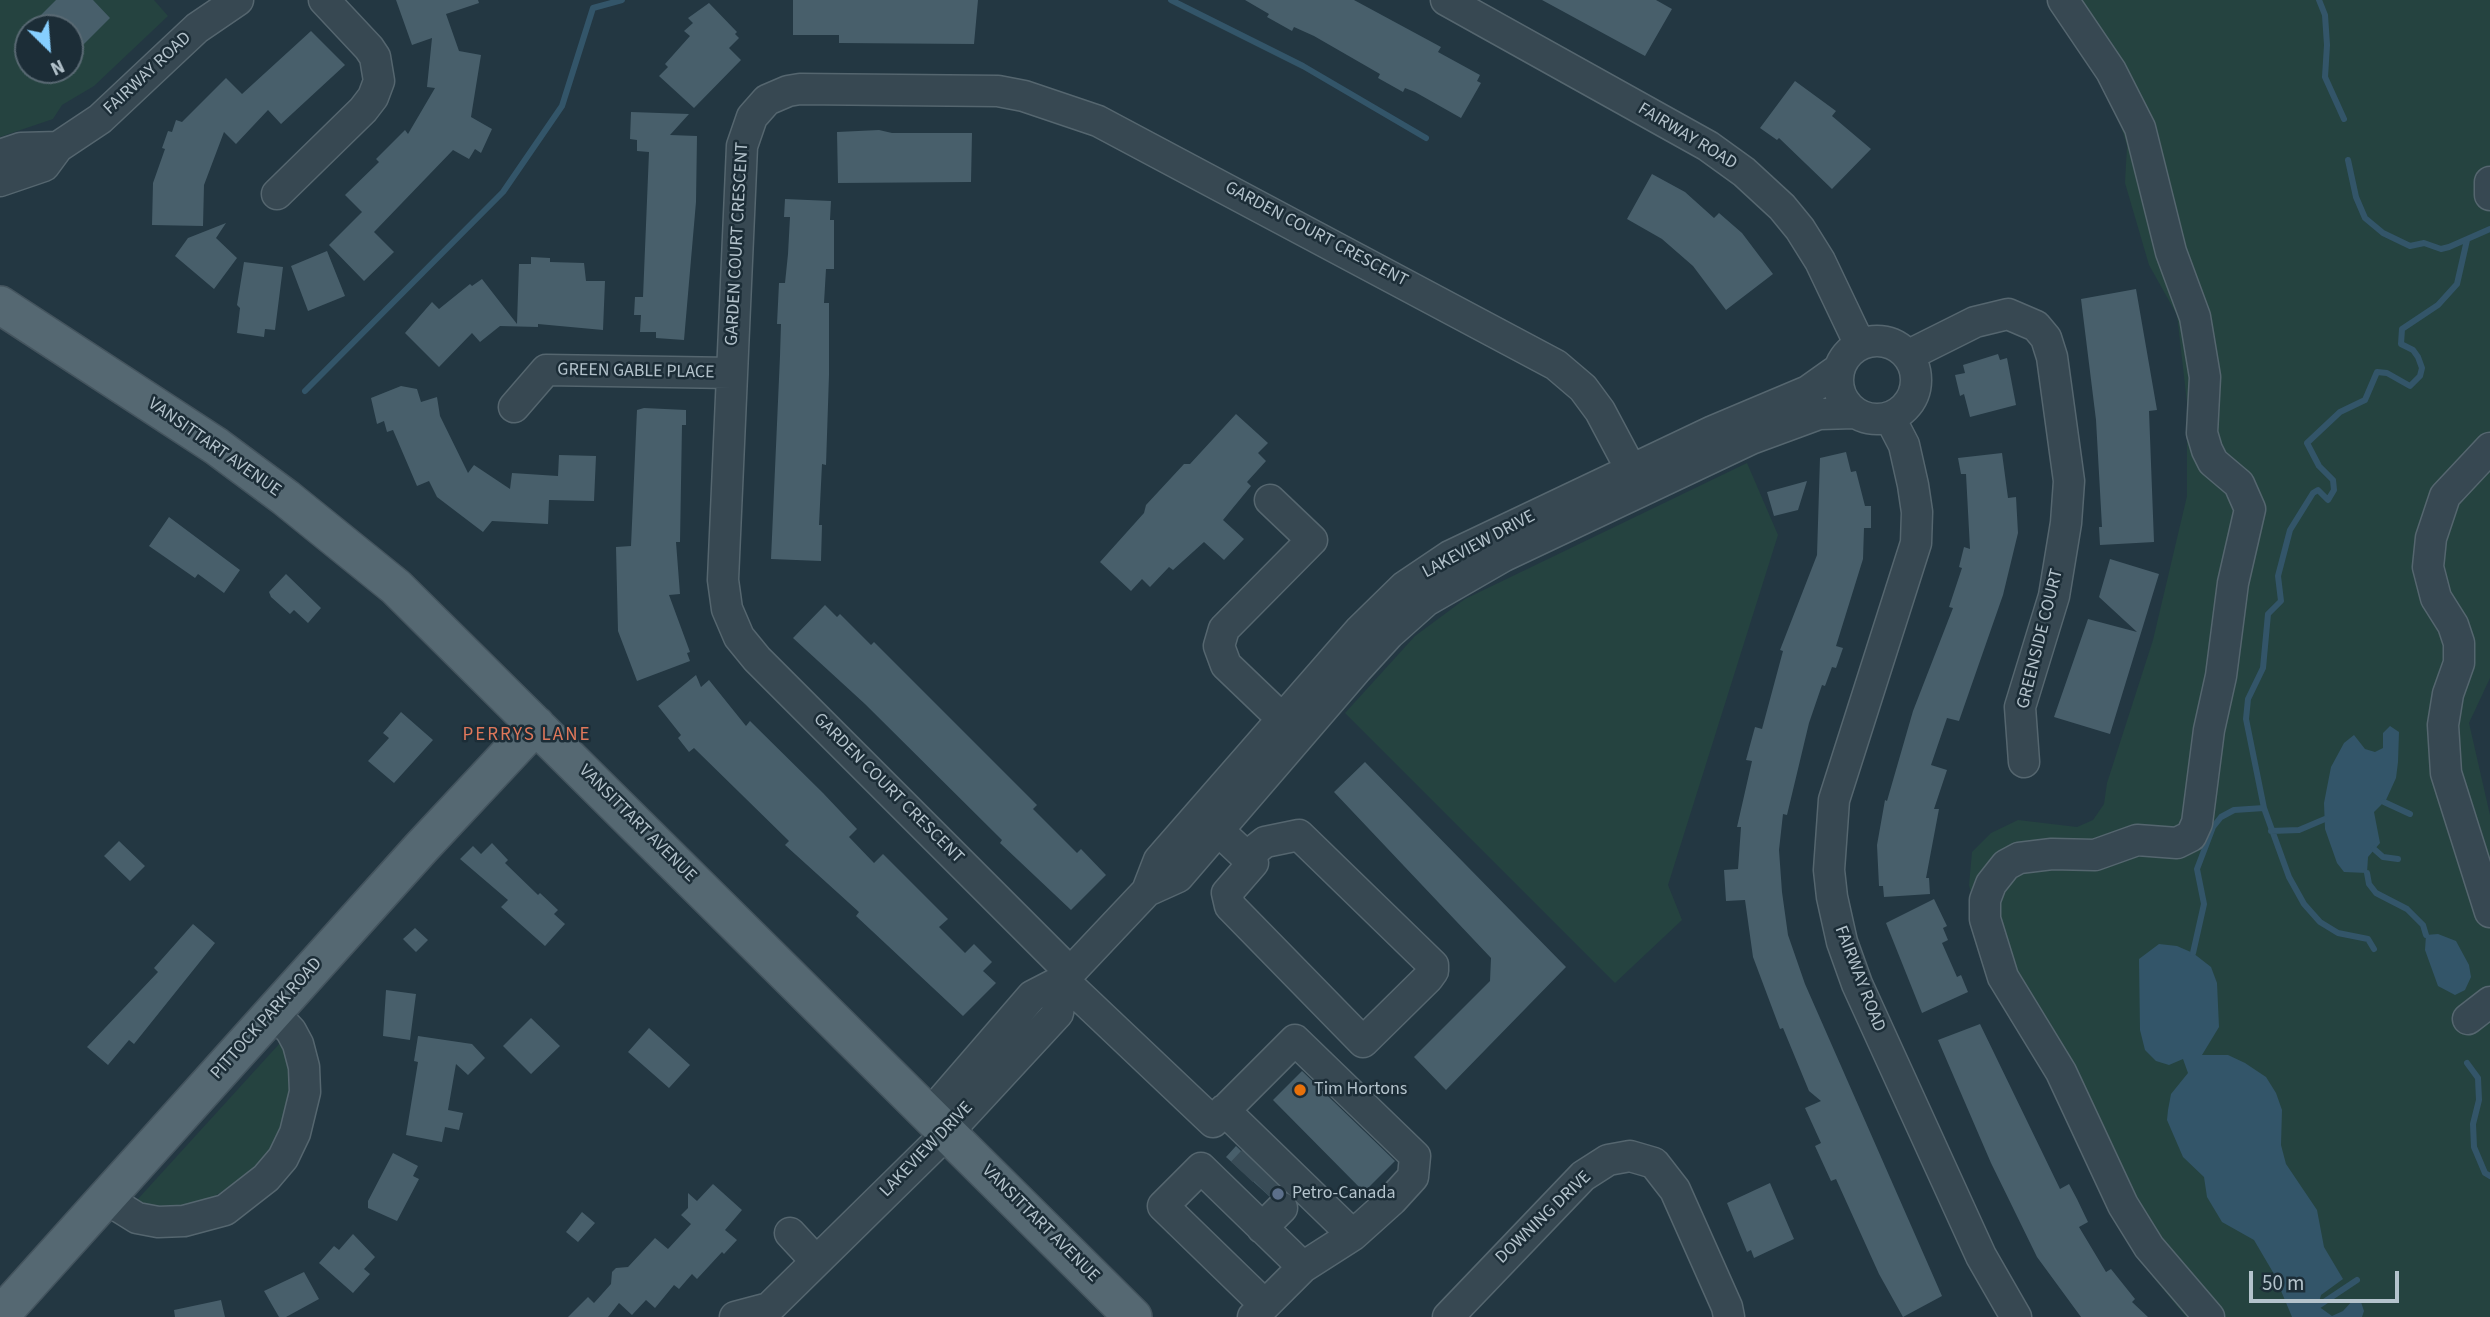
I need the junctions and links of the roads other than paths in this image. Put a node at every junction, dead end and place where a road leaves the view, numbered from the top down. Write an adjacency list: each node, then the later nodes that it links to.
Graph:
1 (238, 0): 5 (street, FAIRWAY ROAD)
2 (324, 0): 9 (street)
3 (1446, 0): 12 (street, FAIRWAY ROAD)
4 (2063, 0): 23 (street)
5 (58, 147): 6 (street); 7 (street, FAIRWAY ROAD)
6 (0, 155)
7 (0, 181)
8 (2490, 182): 10 (street)
9 (277, 194)
10 (2490, 195)
11 (0, 305): 24 (main road, VANSITTART AVENUE)
12 (1860, 345): 13 (street); 14 (street)
13 (1909, 355): 18 (street); 26 (street, GREENSIDE COURT)
14 (1839, 369): 17 (street); 21 (street, LAKEVIEW DRIVE)
15 (732, 373): 16 (street, GREEN GABLE PLACE); 21 (street, GARDEN COURT CRESCENT); 30 (street, GARDEN COURT CRESCENT)
16 (514, 407)
17 (1855, 413): 18 (street); 21 (street, LAKEVIEW DRIVE)
18 (1890, 418): 44 (street, FAIRWAY ROAD)
19 (2490, 448): 29 (street)
20 (2255, 474): 23 (street)
21 (1637, 480): 25 (street, LAKEVIEW DRIVE)
22 (1270, 500): 25 (street)
23 (2250, 509): 49 (street)
24 (536, 725): 31 (main road, PITTOCK PARK ROAD); 33 (main road, VANSITTART AVENUE)
25 (1291, 727): 27 (street, LAKEVIEW DRIVE)
26 (2024, 762)
27 (1209, 822): 28 (street); 30 (street, LAKEVIEW DRIVE)
28 (1247, 857): 28 (street)
29 (2490, 912)
30 (1067, 976): 32 (street, GARDEN COURT CRESCENT); 33 (street, LAKEVIEW DRIVE)
31 (273, 1012): 36 (main road, PITTOCK PARK ROAD); 36 (street)
32 (1218, 1116): 34 (street); 35 (street, GARDEN COURT CRESCENT); 38 (street)
33 (939, 1123): 39 (street, LAKEVIEW DRIVE); 46 (main road, VANSITTART AVENUE)
34 (1201, 1168): 35 (street); 42 (street)
35 (1266, 1186): 38 (street); 40 (street)
36 (105, 1198): 41 (main road, PITTOCK PARK ROAD)
37 (790, 1233): 39 (street)
38 (1353, 1235): 40 (street)
39 (816, 1261): 43 (street, LAKEVIEW DRIVE)
40 (1303, 1267): 42 (street)
41 (5, 1299)
42 (1258, 1310)
43 (770, 1314): 45 (street, LAKEVIEW DRIVE)
44 (2012, 1316)
45 (735, 1317)
46 (1133, 1317)
47 (1448, 1317): 48 (street, DOWNING DRIVE)
48 (1729, 1317)
49 (2209, 1317)

